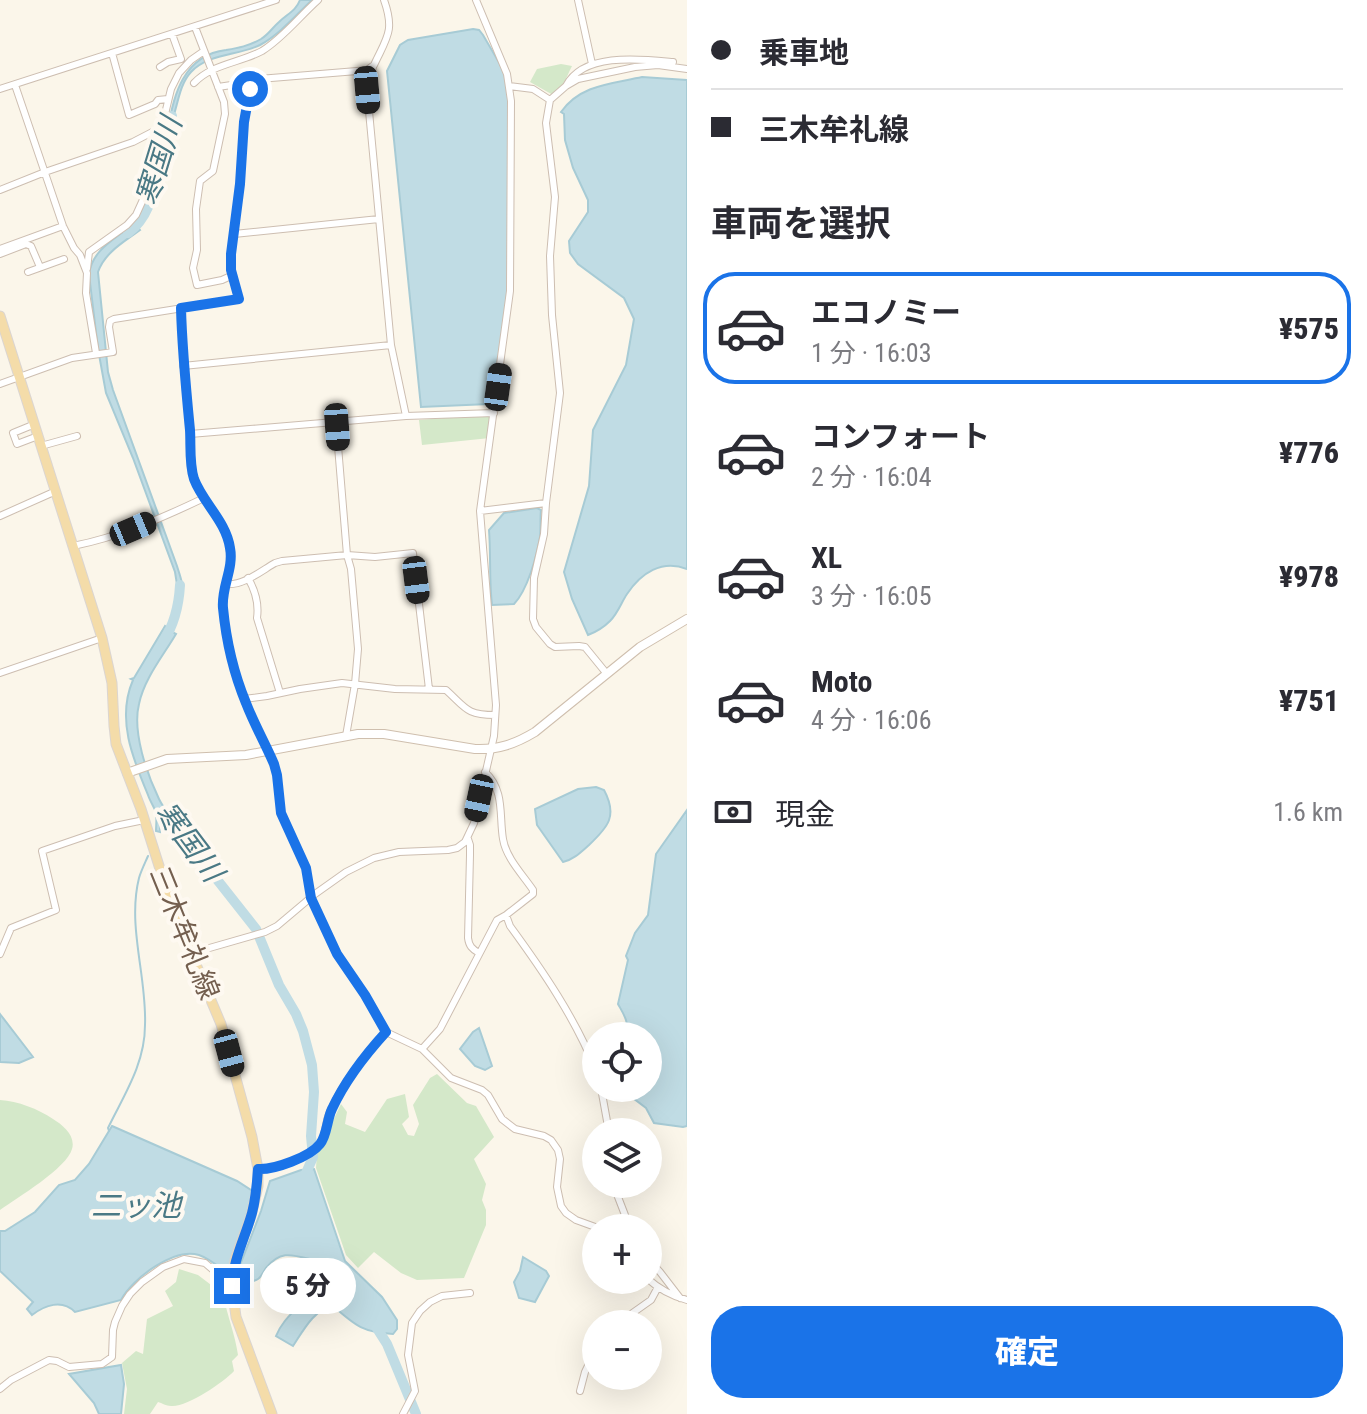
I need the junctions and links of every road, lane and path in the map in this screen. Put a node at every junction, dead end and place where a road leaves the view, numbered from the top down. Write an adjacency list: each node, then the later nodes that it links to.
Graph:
1 (276, 0): 6 (street)
2 (318, 0): 14 (street)
3 (384, 0): 11 (street)
4 (476, 0): 19 (street)
5 (578, 0): 10 (street)
6 (195, 27): 7 (street); 8 (street)
7 (172, 34): 9 (street); 12 (street)
8 (204, 52): 14 (street); 24 (street)
9 (112, 53): 18 (street); 24 (street)
10 (592, 64): 13 (street); 20 (street)
11 (374, 65): 23 (street); 29 (street)
12 (160, 67)
13 (678, 67): 15 (street); 20 (street)
14 (211, 68): 17 (street); 21 (street)
15 (687, 69)
16 (0, 79): 22 (street)
17 (194, 83)
18 (15, 85): 22 (street); 27 (street)
19 (509, 86): 25 (street); 45 (street)
20 (566, 86): 25 (street)
21 (218, 87): 23 (street); 37 (street)
22 (1, 89)
23 (250, 89): 31 (street)
24 (168, 99): 26 (street)
25 (550, 100): 54 (street)
26 (162, 127): 27 (street); 36 (street)
27 (45, 172): 28 (street); 30 (street)
28 (0, 190)
29 (379, 219): 31 (street); 40 (street)
30 (63, 226): 32 (street); 36 (street)
31 (234, 234): 37 (street)
32 (0, 252): 34 (street)
33 (64, 259): 34 (street)
34 (40, 267): 35 (street)
35 (28, 272)
36 (87, 273): 41 (street)
37 (233, 275): 38 (street)
38 (181, 308): 41 (street); 42 (street)
39 (0, 316): 43 (main road, 三木牟礼線)
40 (391, 345): 42 (street); 46 (street)
41 (96, 353): 43 (street)
42 (183, 366): 49 (street)
43 (20, 376): 44 (street); 48 (main road, 三木牟礼線)
44 (0, 384)
45 (494, 413): 46 (street); 55 (street)
46 (406, 416): 47 (street)
47 (336, 422): 49 (street); 58 (street)
48 (35, 424): 51 (main road, 三木牟礼線); 51 (street)
49 (190, 434): 53 (street)
50 (77, 436): 51 (street)
51 (40, 441): 52 (main road, 三木牟礼線)
52 (56, 491): 56 (street); 57 (main road, 三木牟礼線)
53 (204, 498): 57 (street); 60 (street)
54 (546, 503): 55 (street); 64 (street)
55 (480, 511): 69 (street)
56 (0, 516)
57 (73, 546): 62 (main road, 三木牟礼線)
58 (347, 555): 59 (street); 65 (street); 66 (street)
59 (248, 578): 60 (street); 67 (street)
60 (226, 584): 68 (street)
61 (687, 619): 64 (street)
62 (102, 638): 63 (street); 73 (main road, 三木牟礼線)
63 (0, 673)
64 (607, 674): 71 (street)
65 (355, 684): 66 (street); 67 (street); 70 (street)
66 (429, 689): 69 (street)
67 (280, 693): 68 (street)
68 (244, 699): 72 (street)
69 (495, 715): 71 (street)
70 (346, 736): 71 (street); 72 (street)
71 (490, 749): 74 (street)
72 (268, 751): 73 (street); 77 (street)
73 (131, 771): 75 (main road, 三木牟礼線)
74 (485, 772): 76 (street); 78 (street)
75 (144, 820): 79 (main road, 三木牟礼線); 81 (street)
76 (468, 838): 77 (street); 80 (street)
77 (311, 898): 79 (street); 82 (street)
78 (506, 915): 80 (street); 83 (street)
79 (192, 953): 85 (main road, 三木牟礼線)
80 (479, 953): 84 (street)
81 (0, 954)
82 (386, 1032): 84 (street); 85 (street)
83 (582, 1038)
84 (422, 1049): 86 (street)
85 (258, 1173): 88 (main road, 三木牟礼線)
86 (582, 1222)
87 (662, 1274): 92 (street)
88 (232, 1284): 95 (street); 97 (main road, 三木牟礼線)
89 (662, 1289): 92 (street)
90 (470, 1293): 98 (street)
91 (654, 1294): 93 (street)
92 (684, 1299)
93 (637, 1310)
94 (582, 1383): 96 (street)
95 (0, 1389)
96 (580, 1391)
97 (272, 1414)
98 (403, 1414)

